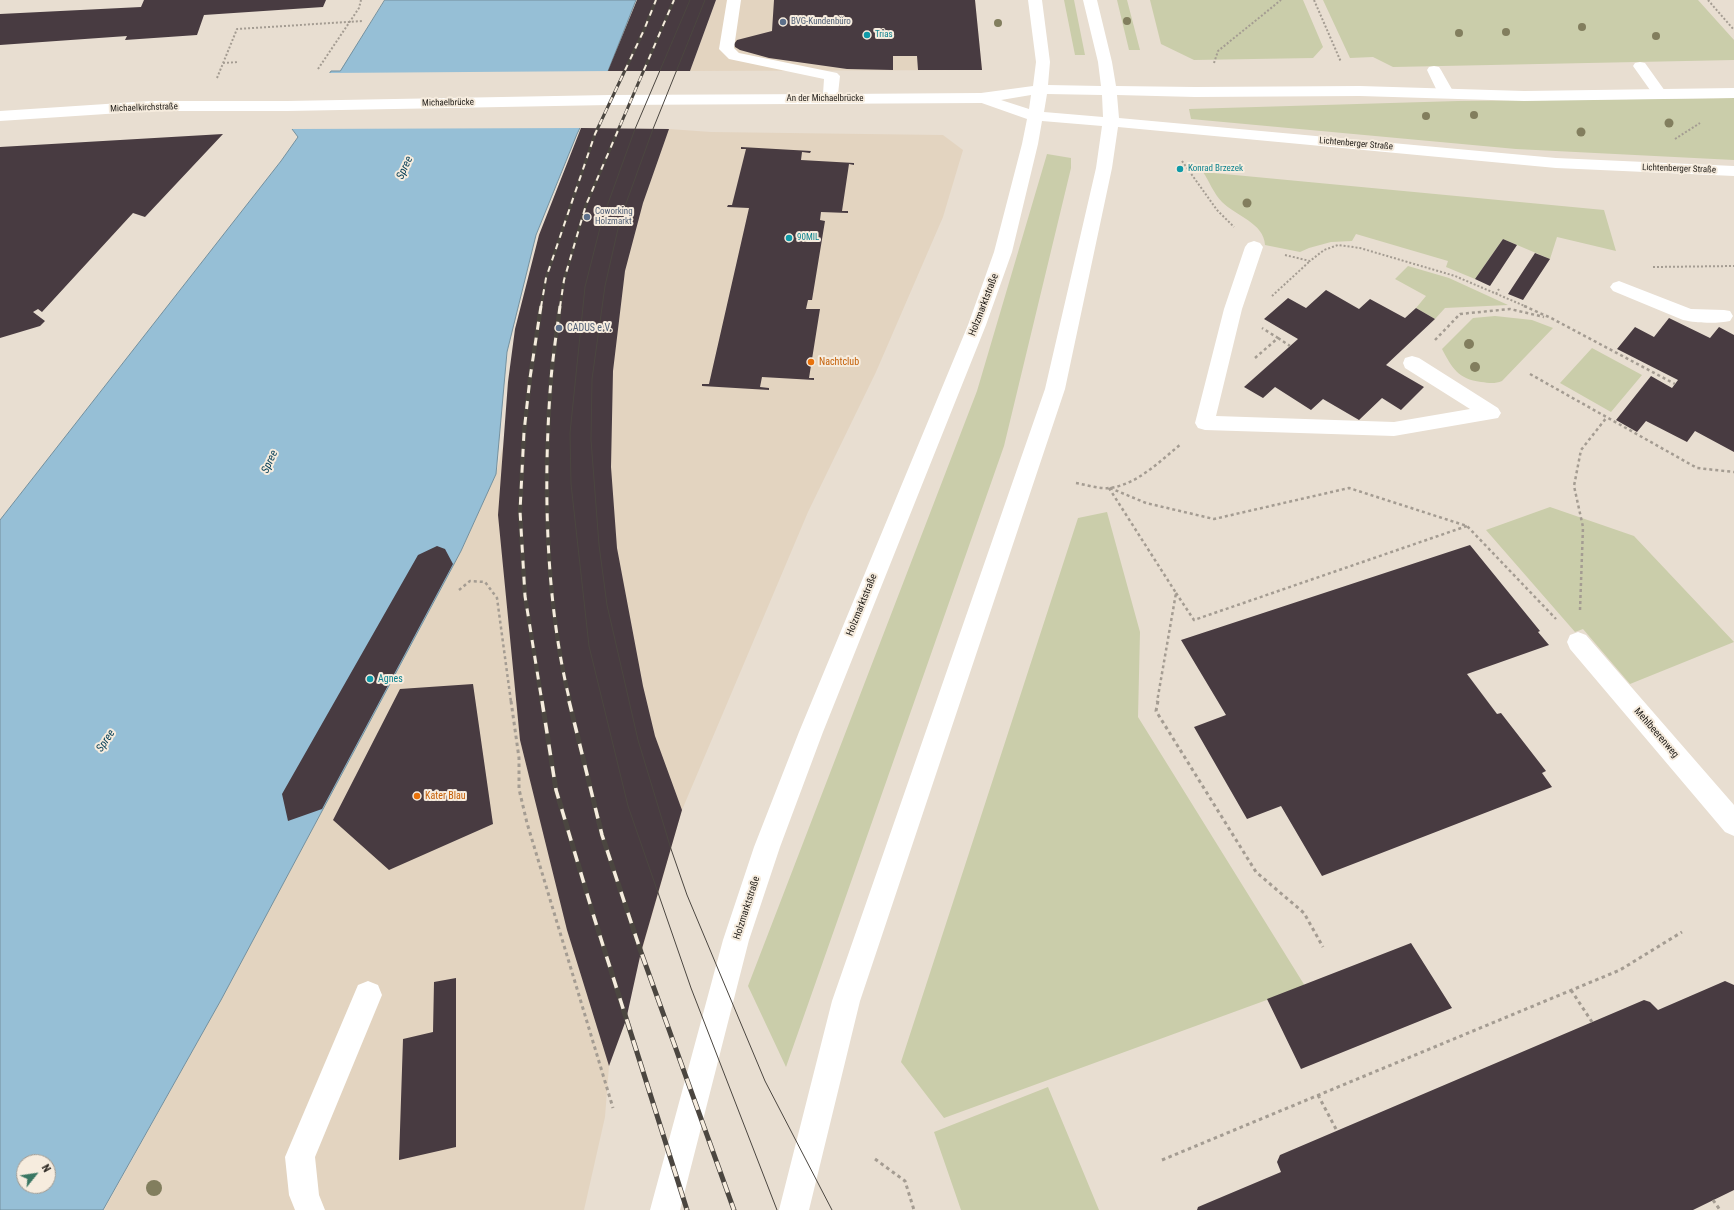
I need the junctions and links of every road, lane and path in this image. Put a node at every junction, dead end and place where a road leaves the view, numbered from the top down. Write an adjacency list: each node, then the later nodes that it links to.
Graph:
1 (361, 0): 9 (path)
2 (734, 0): 25 (main road)
3 (1035, 0): 19 (main road, Holzmarktstraße)
4 (1090, 0): 20 (main road)
5 (1281, 0): 14 (path)
6 (1314, 0): 12 (path)
7 (1708, 0): 10 (path)
8 (363, 21): 9 (path)
9 (349, 22): 13 (path); 16 (path)
10 (1734, 30)
11 (239, 62): 13 (path)
12 (1341, 62)
13 (223, 63): 18 (path)
14 (1213, 65)
15 (1640, 66): 23 (main road)
16 (318, 69)
17 (1434, 70): 21 (main road)
18 (215, 83)
19 (1040, 89): 20 (main road); 24 (main road, An der Michaelbrücke); 29 (main road, Holzmarktstraße)
20 (1109, 90): 21 (main road); 30 (main road)
21 (1446, 93): 23 (main road)
22 (1734, 93): 23 (main road)
23 (1660, 94)
24 (981, 98): 25 (main road, An der Michaelbrücke); 29 (main road, Lichtenberger Straße)
25 (830, 99): 26 (main road, An der Michaelbrücke)
26 (609, 100): 27 (main road, Michaelbrücke)
27 (287, 106): 28 (main road, Michaelkirchstraße)
28 (0, 116)
29 (1034, 116): 30 (main road, Lichtenberger Straße); 72 (main road, Holzmarktstraße)
30 (1111, 122): 33 (main road, Lichtenberger Straße); 73 (main road)
31 (1702, 122): 33 (path)
32 (1182, 161): 35 (path)
33 (1631, 167): 34 (main road, Lichtenberger Straße)
34 (1734, 171)
35 (1254, 246): 36 (path); 51 (main road)
36 (1310, 261): 41 (path); 42 (path)
37 (1734, 266): 38 (path)
38 (1649, 267)
39 (1619, 287): 43 (main road)
40 (1499, 289): 41 (path)
41 (1496, 294): 44 (path)
42 (1270, 298)
43 (1724, 316)
44 (1551, 318): 47 (path); 49 (path)
45 (1278, 338): 46 (path)
46 (1290, 346)
47 (1412, 363): 51 (main road)
48 (1530, 374): 50 (path)
49 (1676, 384)
50 (1607, 417): 52 (path); 58 (path)
51 (1205, 423): 54 (path)
52 (1734, 472)
53 (1076, 483): 54 (path)
54 (1109, 488): 55 (path); 57 (path)
55 (1467, 526): 57 (path); 58 (path)
56 (458, 590): 66 (path)
57 (1176, 593): 61 (path)
58 (1578, 642): 59 (main road, Mehlbeerenweg)
59 (1734, 824)
60 (1682, 932): 62 (path)
61 (1323, 947)
62 (1571, 990): 64 (path); 65 (path)
63 (368, 994): 71 (main road)
64 (1592, 1022)
65 (1318, 1095): 67 (path); 69 (path)
66 (613, 1108)
67 (1337, 1131)
68 (875, 1159): 74 (path)
69 (1162, 1160)
70 (1713, 1200): 75 (path)
71 (310, 1210)
72 (665, 1210)
73 (794, 1210)
74 (914, 1210)
75 (1720, 1210)

